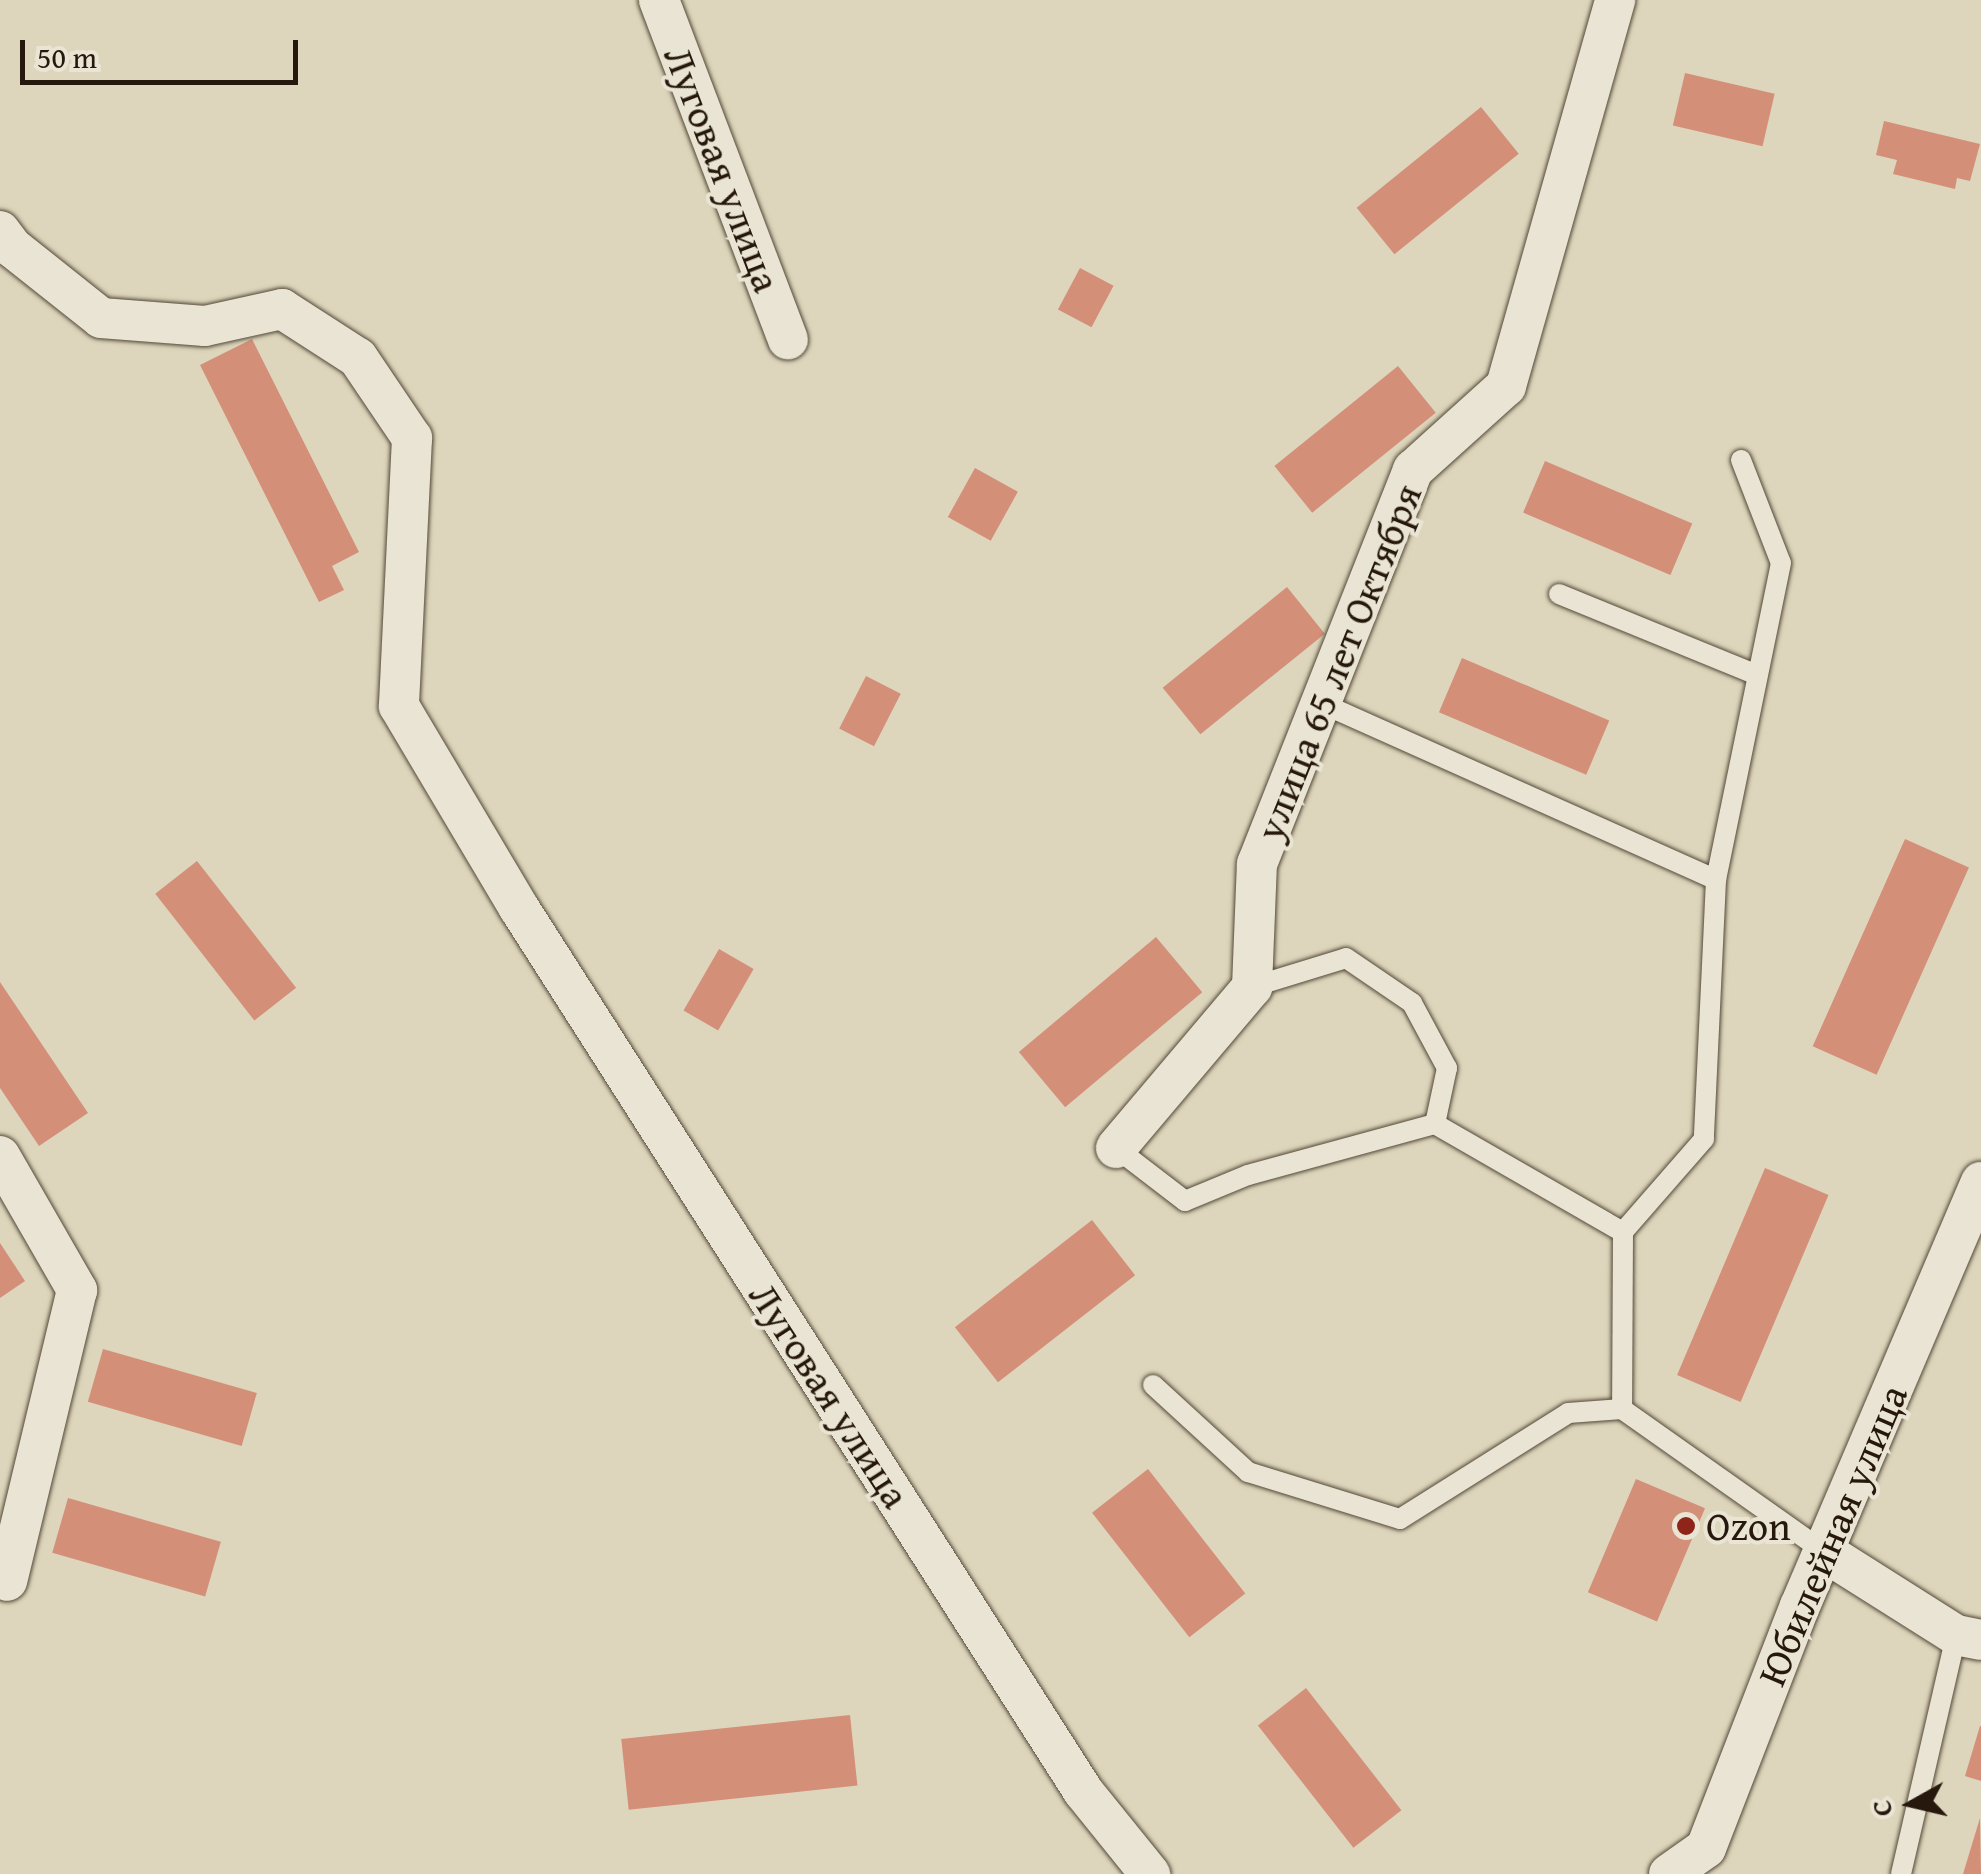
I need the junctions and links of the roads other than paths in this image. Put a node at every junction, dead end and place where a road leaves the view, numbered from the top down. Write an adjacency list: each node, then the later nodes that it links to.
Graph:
1 (659, 0): 4 (street, Луговая улица)
2 (1615, 0): 8 (street, улица 65 лет Октября)
3 (0, 231): 21 (street, Луговая улица)
4 (788, 339)
5 (1741, 460): 7 (lane)
6 (1559, 594): 7 (lane)
7 (1757, 675): 9 (lane)
8 (1321, 703): 9 (lane); 10 (street, улица 65 лет Октября)
9 (1716, 880): 15 (lane)
10 (1252, 987): 11 (lane); 12 (street)
11 (1435, 1124): 12 (lane); 15 (lane)
12 (1116, 1148)
13 (0, 1156): 19 (street)
14 (1981, 1182): 18 (street, Юбилейная улица)
15 (1622, 1232): 17 (lane)
16 (1153, 1385): 17 (lane)
17 (1622, 1409): 18 (lane)
18 (1823, 1551): 20 (street); 22 (street, Юбилейная улица)
19 (8, 1581)
20 (1969, 1638): 23 (lane)
21 (1150, 1874)
22 (1669, 1874)
23 (1901, 1874)

